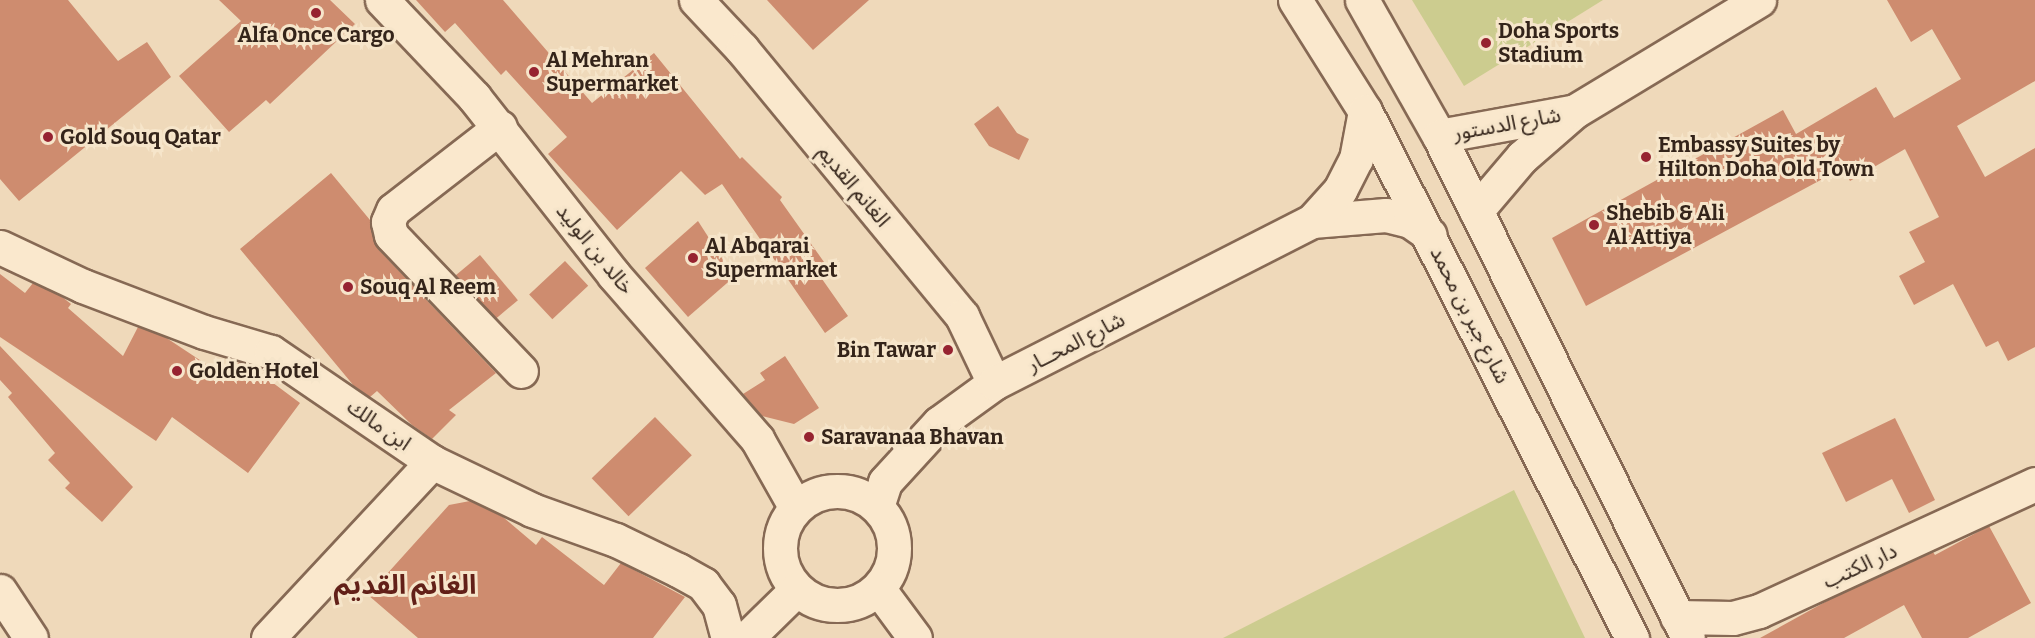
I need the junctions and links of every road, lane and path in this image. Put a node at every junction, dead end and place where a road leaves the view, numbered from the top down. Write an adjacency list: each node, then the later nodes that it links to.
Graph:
1 (382, 0): 8 (street, خالد بن الوليد)
2 (1295, 0): 6 (street, شارع جبر بن محمد)
3 (1362, 0): 9 (street)
4 (1759, 0): 7 (street, شارع الدستور)
5 (697, 1): 15 (street, الغانم القديم)
6 (1365, 111): 11 (street, شارع المحــار); 12 (street, شارع جبر بن محمد)
7 (1575, 111): 9 (street, شارع الدستور); 10 (street, شارع الدستور)
8 (500, 127): 14 (street); 19 (street, خالد بن الوليد)
9 (1439, 136): 10 (street)
10 (1476, 212): 23 (street)
11 (1311, 221): 12 (street, شارع المحــار); 15 (street, شارع المحــار)
12 (1430, 235): 29 (street, شارع جبر بن محمد)
13 (0, 246): 16 (street, ابن مالك)
14 (521, 371)
15 (994, 383): 18 (street, شارع المحــار)
16 (432, 462): 25 (street); 26 (street, ابن مالك)
17 (2035, 484): 23 (street, دار الكتب)
18 (877, 507): 19 (street); 20 (street)
19 (796, 508): 21 (street)
20 (878, 588): 21 (street); 28 (street)
21 (797, 589): 27 (street)
22 (0, 591): 24 (street)
23 (1682, 627)
24 (31, 638)
25 (268, 638)
26 (728, 638)
27 (747, 638)
28 (915, 638)
29 (1632, 638)

